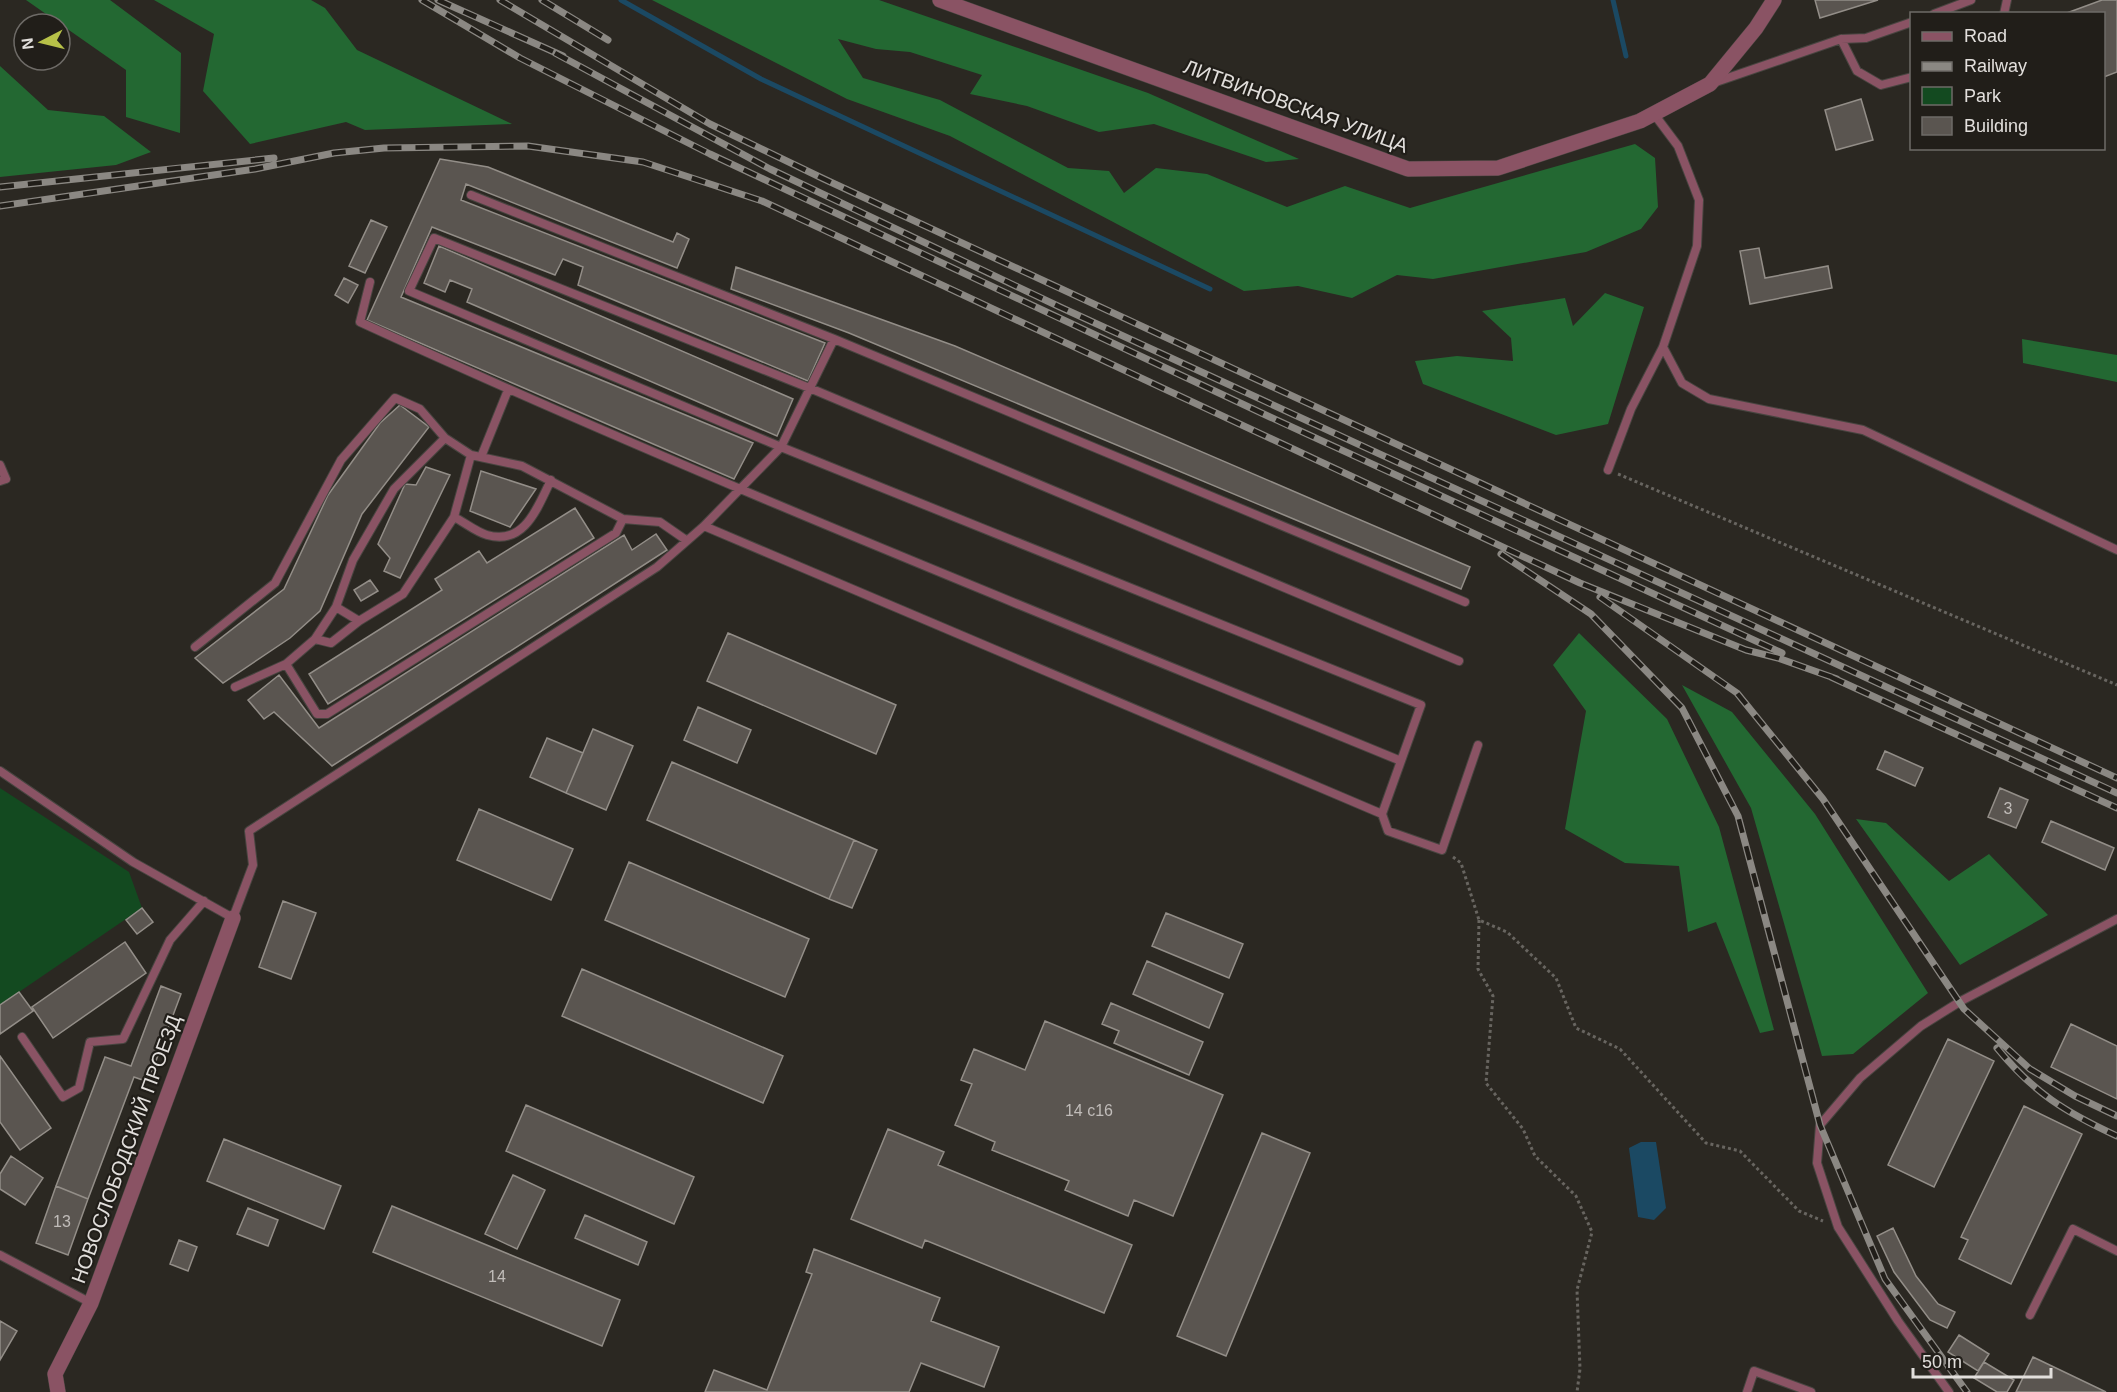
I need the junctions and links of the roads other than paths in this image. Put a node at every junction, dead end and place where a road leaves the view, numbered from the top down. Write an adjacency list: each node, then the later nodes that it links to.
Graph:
1 (940, 0): 9 (street, ЛИТВИНОВСКАЯ УЛИЦА)
2 (1774, 0): 8 (street, ЛИТВИНОВСКАЯ УЛИЦА)
3 (1971, 0): 4 (lane)
4 (1939, 12)
5 (1910, 22): 6 (lane)
6 (1840, 39): 7 (lane); 8 (lane)
7 (1910, 77)
8 (1710, 84): 9 (street, ЛИТВИНОВСКАЯ УЛИЦА)
9 (1654, 114): 13 (lane)
10 (471, 195): 12 (lane)
11 (370, 282): 15 (lane)
12 (834, 339): 14 (lane); 30 (lane)
13 (1663, 347): 21 (lane); 29 (lane)
14 (812, 389): 17 (lane); 17 (lane); 35 (lane)
15 (508, 390): 19 (lane); 24 (lane)
16 (445, 438): 18 (lane); 31 (lane); 34 (lane)
17 (781, 447): 24 (lane); 39 (lane)
18 (471, 455): 19 (lane); 25 (lane)
19 (481, 457): 22 (lane)
20 (0, 465): 23 (lane)
21 (1608, 470)
22 (551, 480): 25 (lane); 26 (lane)
23 (0, 481)
24 (740, 490): 27 (lane); 39 (lane)
25 (454, 517): 32 (lane)
26 (623, 519): 28 (lane); 36 (lane)
27 (704, 526): 28 (lane); 41 (lane)
28 (686, 540): 43 (lane)
29 (2117, 550)
30 (1465, 602)
31 (336, 606): 32 (lane); 33 (lane)
32 (359, 621): 33 (lane)
33 (315, 639): 36 (lane)
34 (195, 646)
35 (1459, 661)
36 (286, 664): 37 (lane)
37 (235, 687)
38 (1478, 745): 41 (lane)
39 (1401, 761): 41 (lane)
40 (0, 771): 42 (lane)
41 (1383, 814)
42 (204, 901): 43 (lane); 45 (lane)
43 (233, 918): 48 (street, НОВОСЛОБОДСКИЙ ПРОЕЗД)
44 (2117, 919): 53 (lane)
45 (22, 1037)
46 (2117, 1251): 49 (lane)
47 (0, 1255): 48 (lane)
48 (91, 1303): 50 (street, НОВОСЛОБОДСКИЙ ПРОЕЗД)
49 (2030, 1315)
50 (58, 1392)
51 (1747, 1392): 52 (lane)
52 (1811, 1392)
53 (1948, 1392)

